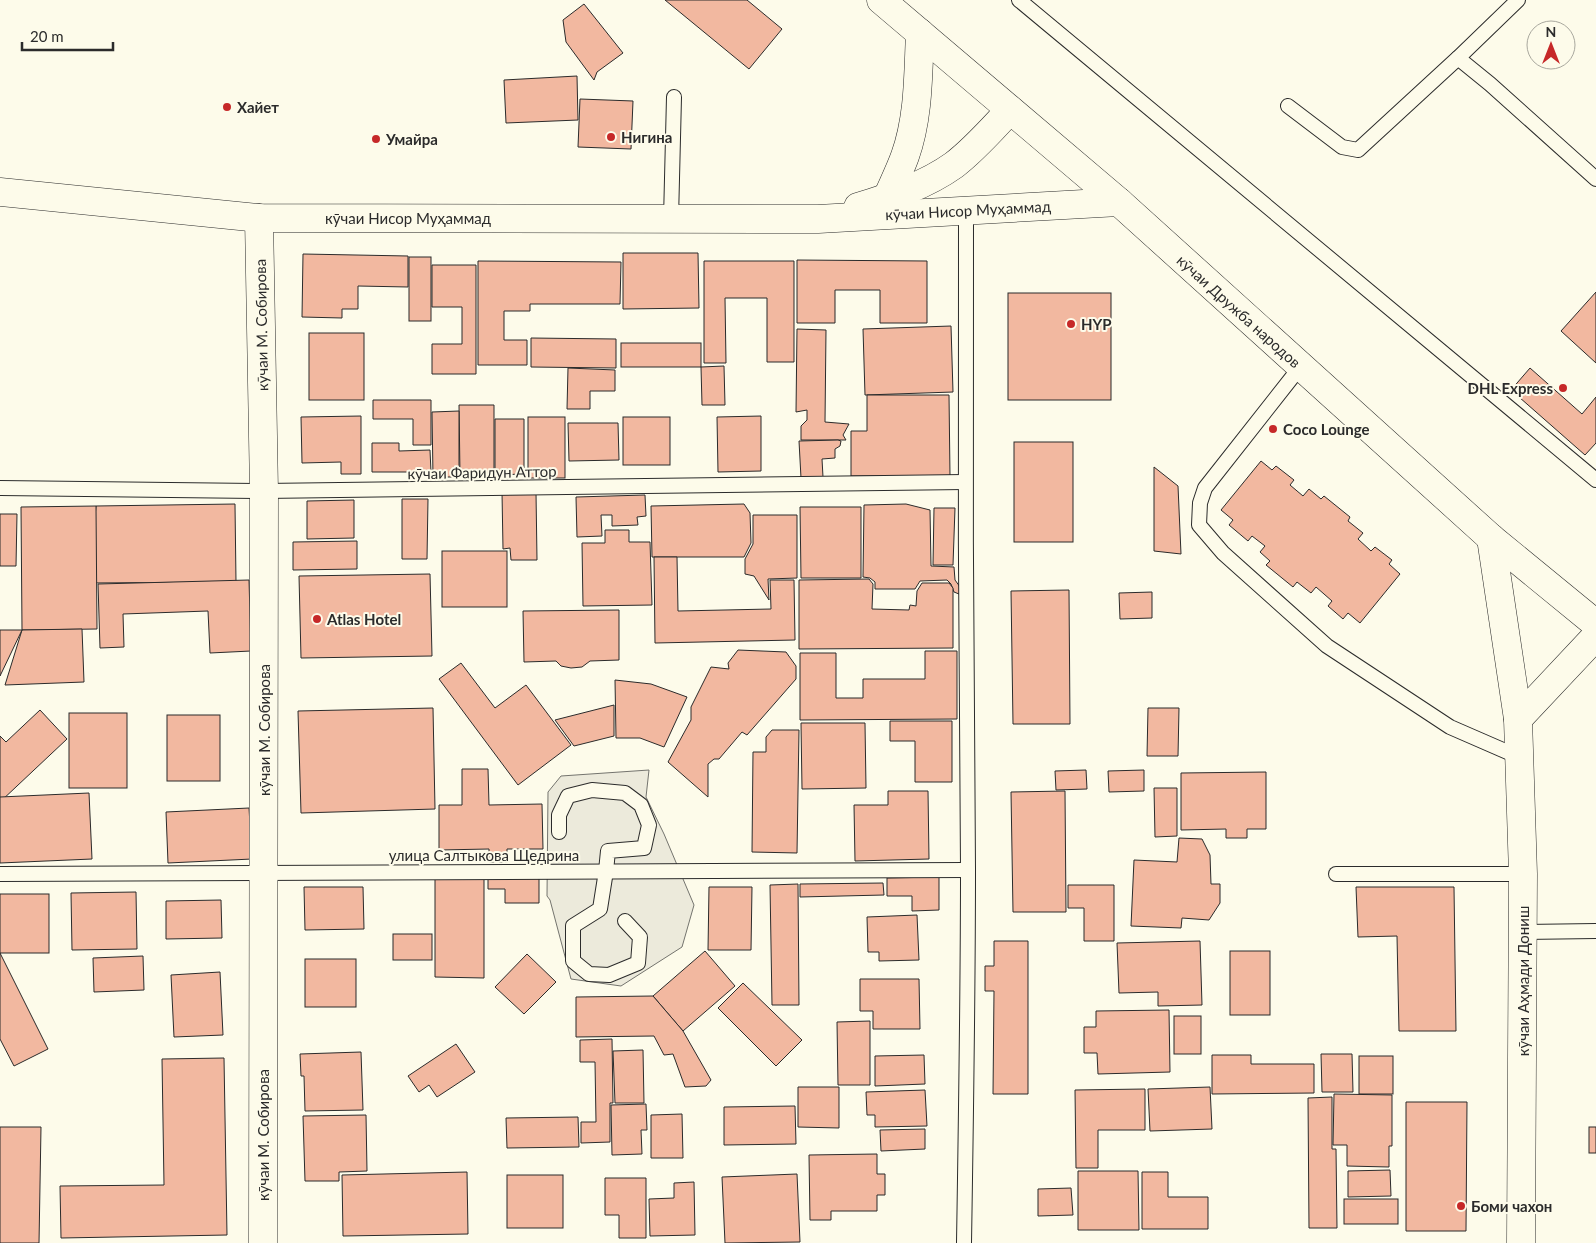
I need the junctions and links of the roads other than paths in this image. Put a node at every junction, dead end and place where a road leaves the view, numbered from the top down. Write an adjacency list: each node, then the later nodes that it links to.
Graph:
1 (881, 0): 4 (street, кӯчаи Дружба народов)
2 (1019, 0): 18 (lane)
3 (1518, 0): 5 (lane)
4 (920, 33): 8 (street, кӯчаи Дружба народов); 11 (street)
5 (1458, 58): 7 (lane); 9 (lane)
6 (674, 97): 15 (lane)
7 (1288, 106)
8 (1010, 110): 11 (street, кӯчаи Нисор Муҳаммад); 12 (street, кӯчаи Дружба народов)
9 (1596, 179)
10 (0, 192): 14 (street, кӯчаи Нисор Муҳаммад)
11 (886, 198): 16 (street, кӯчаи Нисор Муҳаммад)
12 (1119, 202): 13 (street, кӯчаи Нисор Муҳаммад); 17 (street, кӯчаи Дружба народов)
13 (966, 210): 16 (street, кӯчаи Нисор Муҳаммад); 19 (lane)
14 (259, 218): 15 (street, кӯчаи Нисор Муҳаммад); 21 (street, кӯчаи М. Собирова)
15 (671, 219): 16 (street, кӯчаи Нисор Муҳаммад)
16 (818, 219)
17 (1302, 366): 22 (street, кӯчаи Дружба народов); 26 (lane)
18 (1596, 480)
19 (965, 482): 21 (lane, кӯчаи Фаридун Аттор); 28 (lane)
20 (0, 488): 21 (lane, кӯчаи Фаридун Аттор)
21 (264, 490): 30 (street, кӯчаи М. Собирова)
22 (1492, 538): 23 (street, кӯчаи Дружба народов); 25 (street, кӯчаи Аҳмади Дониш)
23 (1596, 624)
24 (1596, 636): 25 (street)
25 (1518, 719): 26 (street, кӯчаи Аҳмади Дониш)
26 (1519, 757): 33 (street, кӯчаи Аҳмади Дониш)
27 (559, 832): 29 (lane)
28 (968, 870): 29 (lane, улица Салтыкова Щедрина); 38 (lane)
29 (606, 871): 30 (lane, улица Салтыкова Щедрина); 34 (lane)
30 (264, 872): 31 (lane, улица Салтыкова Щедрина); 37 (street, кӯчаи М. Собирова)
31 (0, 874)
32 (1336, 874): 33 (lane)
33 (1523, 874): 36 (street, кӯчаи Аҳмади Дониш)
34 (625, 921)
35 (1596, 931): 36 (lane)
36 (1523, 932): 39 (street, кӯчаи Аҳмади Дониш)
37 (263, 1243)
38 (964, 1243)
39 (1522, 1243)

